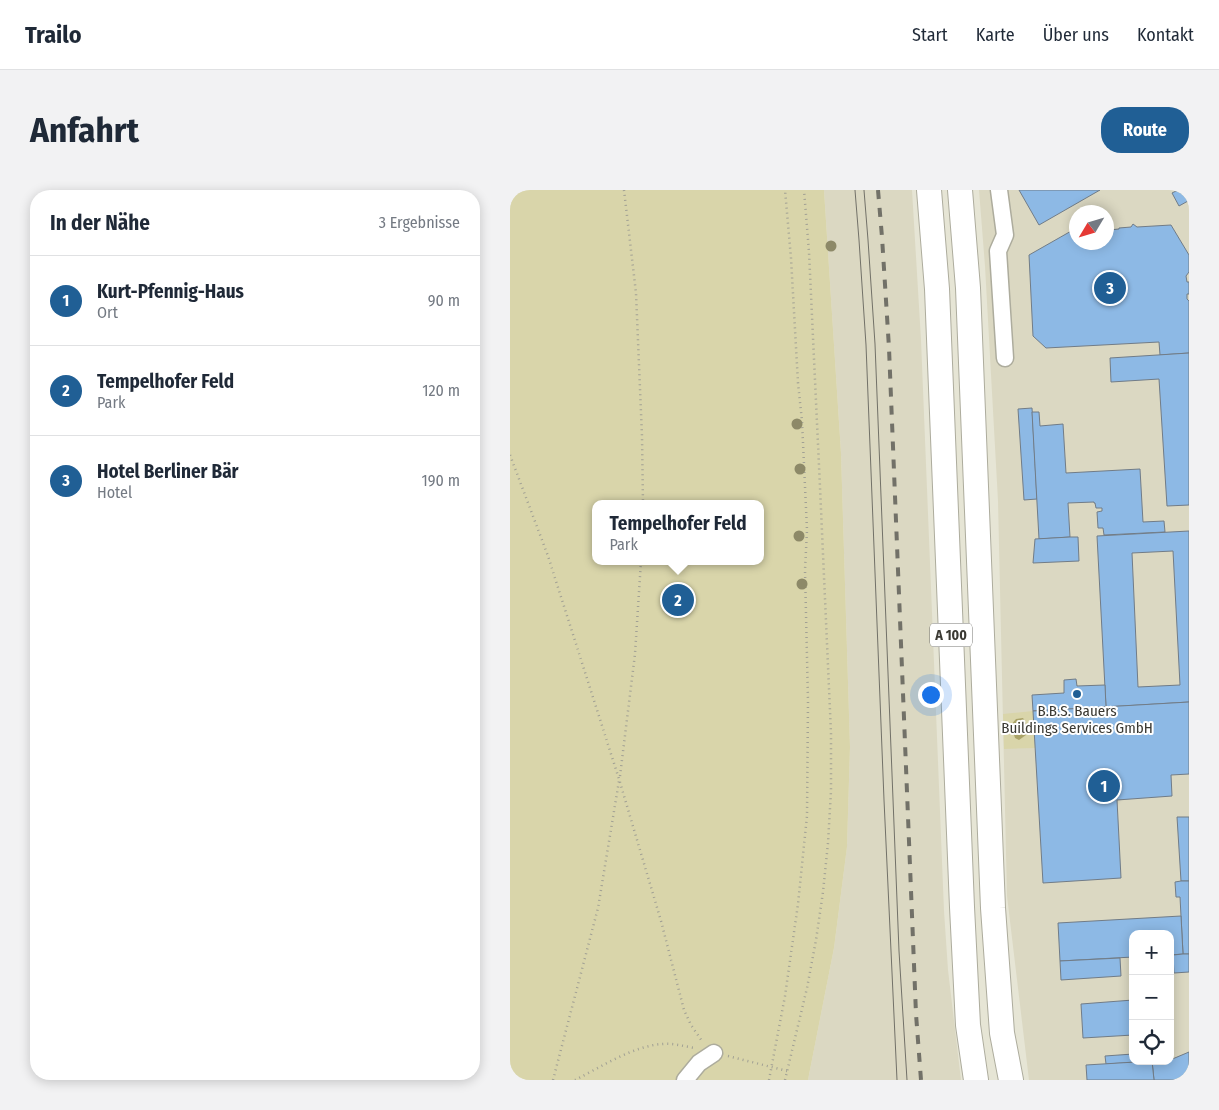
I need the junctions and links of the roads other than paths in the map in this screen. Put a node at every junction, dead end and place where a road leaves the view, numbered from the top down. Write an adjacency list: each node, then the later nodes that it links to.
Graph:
1 (929, 190): 7 (highway, A 100)
2 (960, 190): 8 (highway, A 100)
3 (998, 190): 4 (lane)
4 (1005, 358)
5 (714, 1053): 6 (lane)
6 (685, 1080)
7 (976, 1080)
8 (1011, 1080)

